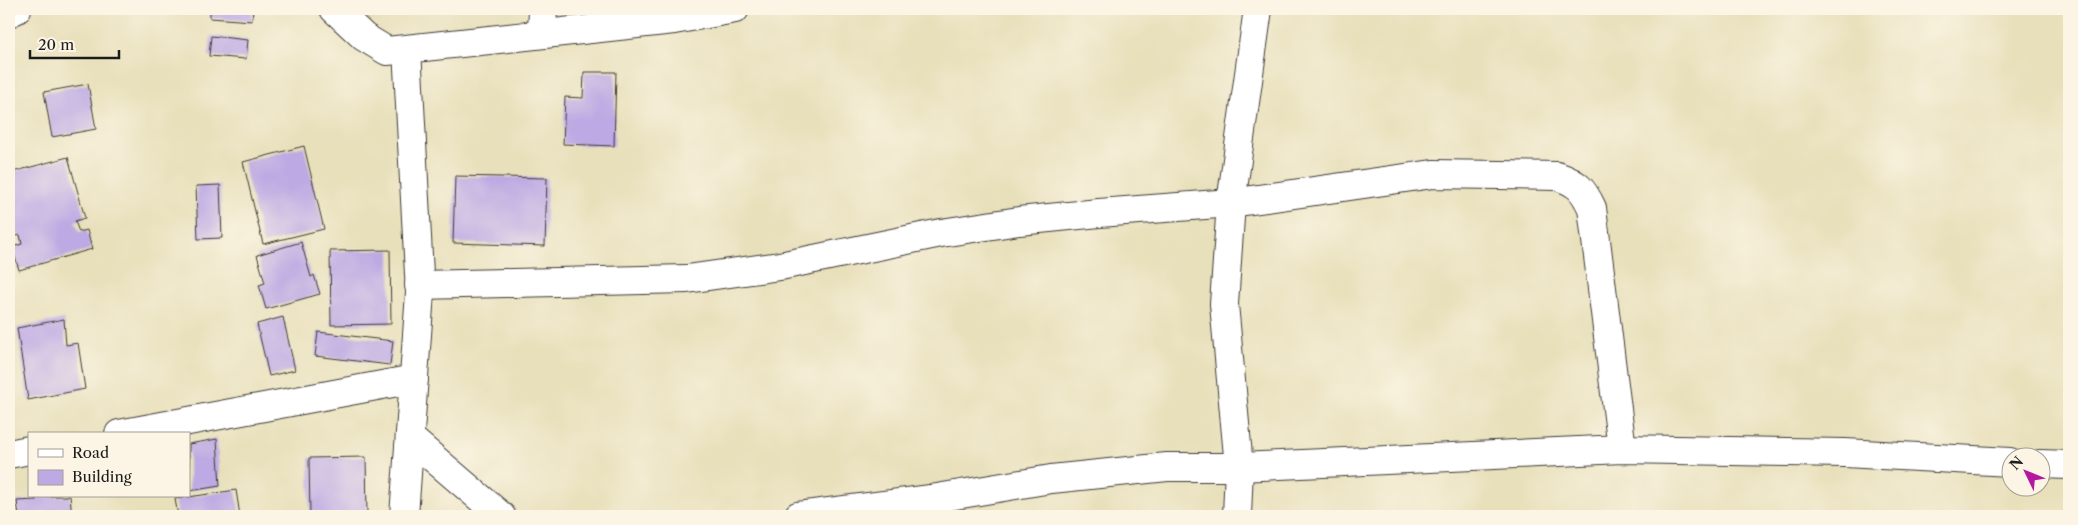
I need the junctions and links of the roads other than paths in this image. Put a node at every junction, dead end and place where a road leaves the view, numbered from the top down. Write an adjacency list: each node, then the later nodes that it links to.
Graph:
1 (17, 9): 5 (street)
2 (334, 9): 7 (street)
3 (735, 9): 6 (street)
4 (1258, 9): 8 (street)
5 (9, 13)
6 (543, 22): 7 (street)
7 (407, 48): 9 (street)
8 (1231, 203): 9 (street); 13 (street); 19 (street)
9 (419, 285): 10 (street)
10 (414, 379): 11 (street); 12 (street)
11 (130, 432)
12 (410, 438): 20 (street); 21 (street)
13 (1622, 449): 16 (street); 19 (street)
14 (28, 450): 15 (street)
15 (9, 454)
16 (2000, 461)
17 (2050, 464): 18 (street)
18 (2069, 465)
19 (1239, 467): 22 (street); 23 (street)
20 (404, 516)
21 (501, 516)
22 (798, 516)
23 (1237, 516)

